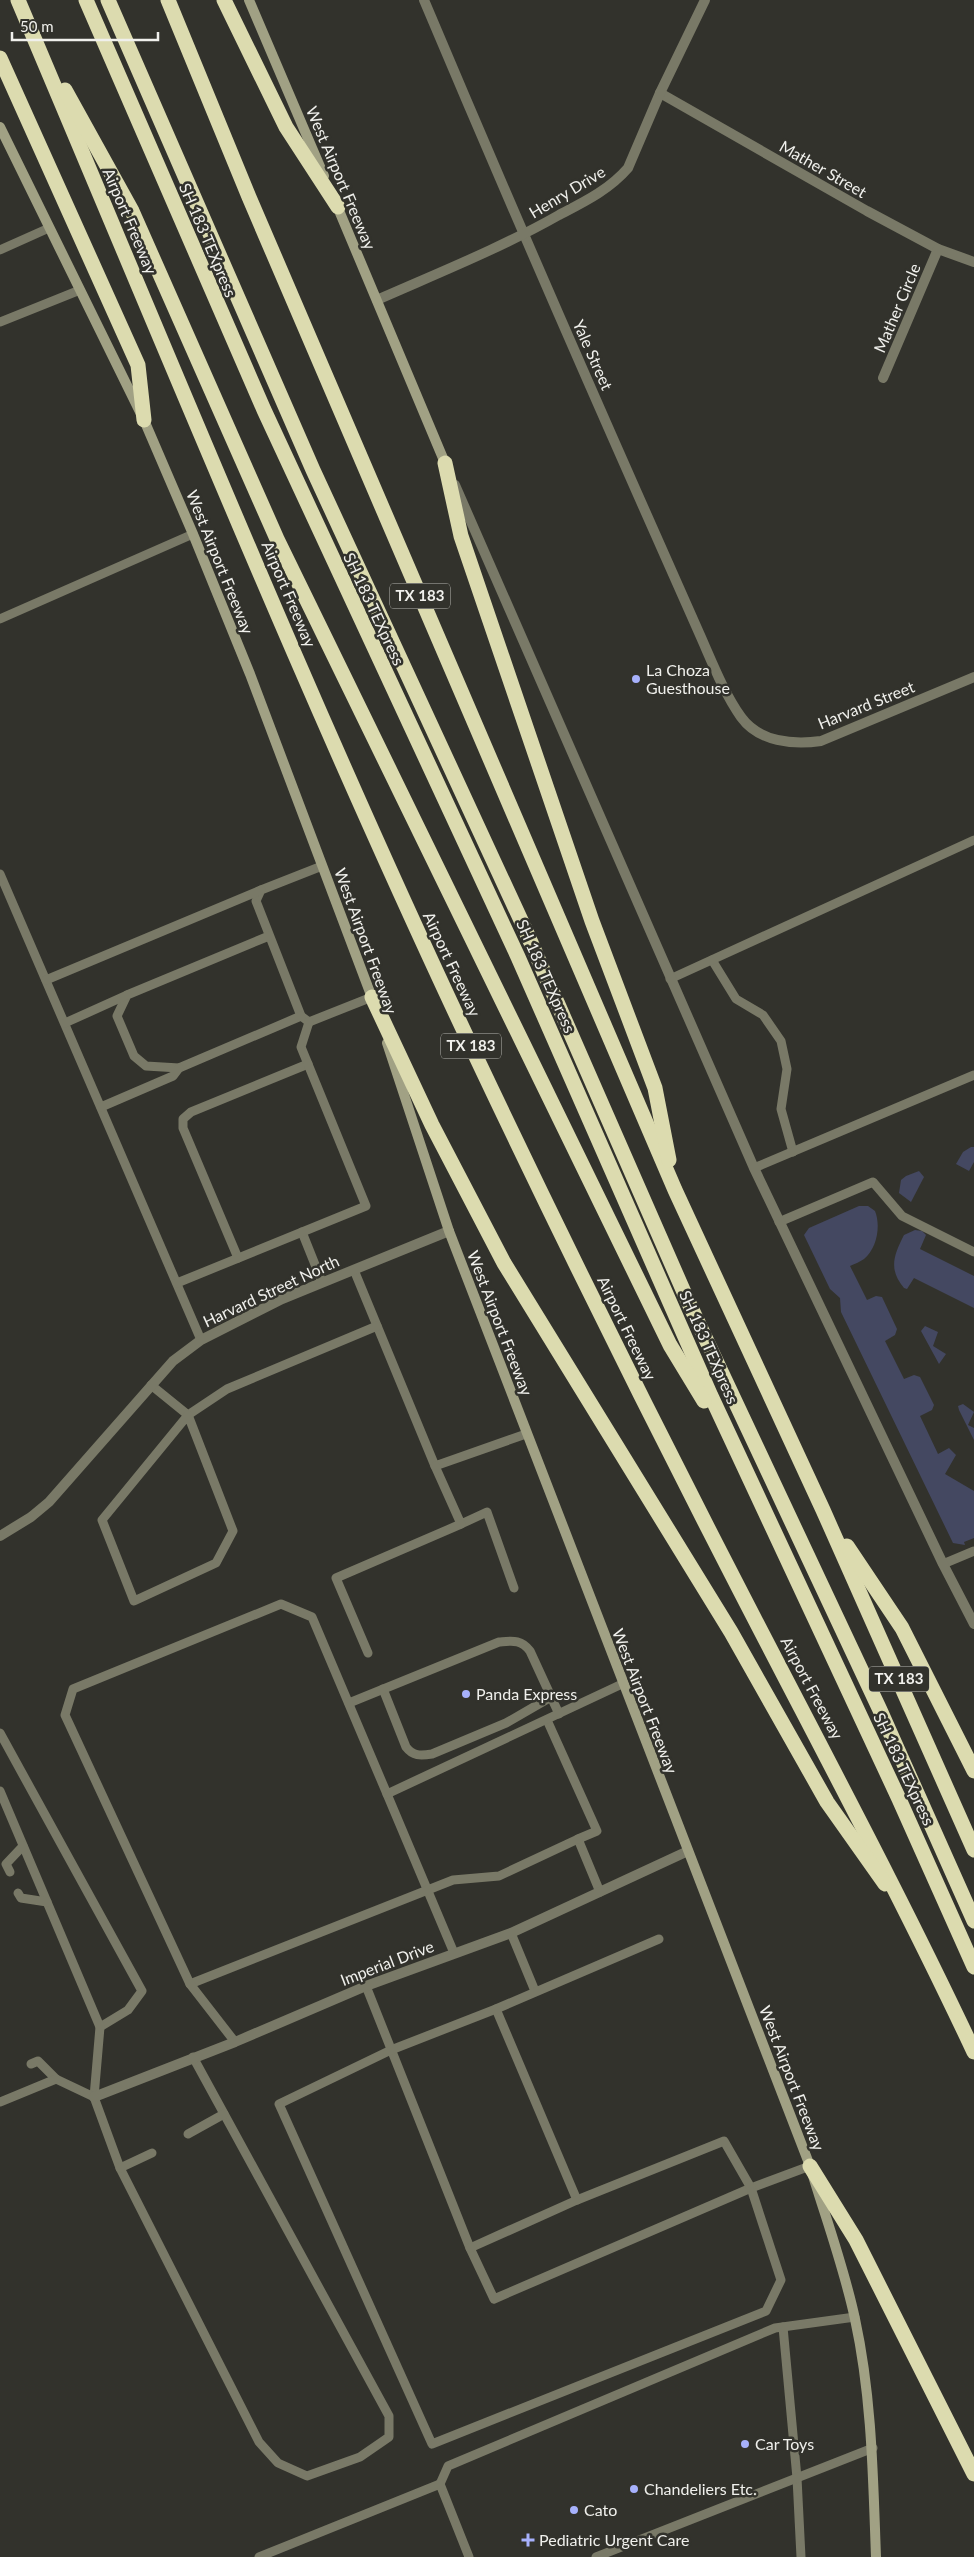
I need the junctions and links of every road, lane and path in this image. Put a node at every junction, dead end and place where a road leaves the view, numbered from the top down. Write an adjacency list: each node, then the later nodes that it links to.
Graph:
1 (86, 0): 61 (highway, SH 183 TEXpress)
2 (108, 0): 90 (highway, SH 183 TEXpress)
3 (168, 0): 46 (highway, TX 183)
4 (224, 0): 12 (highway)
5 (249, 0): 12 (main road, West Airport Freeway)
6 (424, 0): 14 (street, Yale Street)
7 (705, 0): 10 (street, Henry Drive)
8 (21, 7): 61 (highway); 89 (highway, Airport Freeway / TX 183)
9 (0, 58): 22 (highway)
10 (660, 93): 14 (street, Henry Drive); 15 (street, Mather Street)
11 (0, 127): 13 (main road, West Airport Freeway)
12 (338, 208): 19 (main road, West Airport Freeway)
13 (49, 228): 16 (lane); 18 (main road, West Airport Freeway)
14 (524, 235): 19 (street, Henry Drive); 27 (street, Yale Street)
15 (938, 249): 17 (street, Mather Street); 21 (street, Mather Circle)
16 (0, 250)
17 (974, 262)
18 (80, 290): 20 (lane); 22 (main road, West Airport Freeway)
19 (377, 300): 23 (main road, West Airport Freeway)
20 (0, 322)
21 (883, 378)
22 (144, 420): 24 (main road, West Airport Freeway)
23 (445, 463): 34 (street, West Airport Freeway); 46 (highway)
24 (193, 534): 25 (lane); 29 (main road, West Airport Freeway)
25 (0, 620)
26 (974, 677): 27 (street, Harvard Street)
27 (742, 718)
28 (974, 840): 33 (lane)
29 (322, 866): 31 (lane); 37 (main road, West Airport Freeway)
30 (0, 874): 35 (lane)
31 (261, 890): 32 (lane); 35 (lane)
32 (270, 936): 36 (lane); 38 (lane)
33 (712, 960): 34 (lane); 44 (lane)
34 (670, 979): 45 (street, West Airport Freeway)
35 (46, 980): 39 (lane)
36 (128, 995): 39 (lane); 41 (lane)
37 (372, 997): 38 (lane); 48 (main road, West Airport Freeway); 89 (highway)
38 (305, 1019): 40 (lane); 41 (lane)
39 (65, 1023): 43 (lane)
40 (308, 1064): 49 (lane); 51 (lane)
41 (179, 1068): 43 (lane)
42 (974, 1075): 44 (lane)
43 (101, 1107): 54 (lane)
44 (793, 1152): 45 (lane)
45 (754, 1168): 47 (street, West Airport Freeway)
46 (676, 1190): 62 (highway, TX 183)
47 (779, 1222): 50 (lane); 66 (street, West Airport Freeway)
48 (449, 1231): 52 (street, Harvard Street North); 59 (main road, West Airport Freeway)
49 (302, 1232): 51 (lane); 53 (lane)
50 (974, 1252)
51 (238, 1258): 54 (lane)
52 (354, 1270): 53 (street, Harvard Street North); 55 (lane)
53 (322, 1282): 56 (street, Harvard Street North)
54 (177, 1284): 56 (lane)
55 (377, 1326): 58 (lane); 60 (lane)
56 (201, 1340): 57 (street, Harvard Street North)
57 (151, 1385): 58 (lane); 64 (street, Harvard Street North)
58 (188, 1415): 58 (lane)
59 (526, 1434): 60 (lane); 70 (main road, West Airport Freeway)
60 (435, 1466): 63 (lane)
61 (743, 1466): 94 (highway, SH 183 TEXpress)
62 (823, 1510): 77 (highway); 82 (highway, TX 183)
63 (461, 1524): 67 (lane); 69 (lane)
64 (0, 1536)
65 (974, 1551): 66 (lane)
66 (943, 1564): 68 (street, West Airport Freeway)
67 (514, 1588)
68 (974, 1624)
69 (368, 1653)
70 (622, 1684): 74 (lane); 83 (main road, West Airport Freeway)
71 (383, 1689): 72 (lane); 72 (lane); 73 (lane)
72 (551, 1697): 74 (lane)
73 (349, 1703): 79 (lane); 95 (lane)
74 (559, 1714): 75 (lane)
75 (547, 1720): 79 (lane); 80 (lane)
76 (0, 1733): 99 (lane)
77 (974, 1771)
78 (0, 1791): 81 (lane)
79 (387, 1794): 85 (lane)
80 (578, 1839): 85 (lane); 87 (lane)
81 (23, 1846): 84 (lane); 88 (lane)
82 (974, 1850)
83 (688, 1851): 87 (street, Imperial Drive); 111 (main road, West Airport Freeway)
84 (10, 1872)
85 (426, 1890): 93 (lane); 95 (lane)
86 (18, 1892): 88 (lane)
87 (600, 1892): 91 (street, Imperial Drive)
88 (47, 1902): 99 (lane)
89 (910, 1918): 102 (highway, Airport Freeway / TX 183)
90 (974, 1921)
91 (511, 1933): 93 (street, Imperial Drive); 97 (lane)
92 (659, 1939): 97 (lane)
93 (454, 1954): 96 (street, Imperial Drive)
94 (974, 1967)
95 (190, 1984): 100 (lane)
96 (366, 1986): 100 (street, Imperial Drive); 101 (lane)
97 (536, 1992): 98 (lane)
98 (496, 2009): 101 (lane); 114 (lane)
99 (100, 2027): 106 (lane)
100 (235, 2042): 103 (street, Imperial Drive)
101 (391, 2050): 113 (lane); 115 (lane)
102 (974, 2052)
103 (193, 2057): 106 (street, Imperial Drive); 108 (lane)
104 (31, 2064): 105 (lane)
105 (56, 2080): 106 (lane); 107 (lane)
106 (94, 2097): 112 (lane)
107 (0, 2102)
108 (224, 2114): 109 (lane); 112 (lane)
109 (188, 2134)
110 (152, 2153): 112 (lane)
111 (810, 2166): 113 (lane); 116 (main road, West Airport Freeway); 119 (highway)
112 (120, 2168)
113 (751, 2188): 114 (lane); 115 (lane)
114 (577, 2200): 115 (lane)
115 (470, 2248)
116 (855, 2317): 117 (lane); 118 (main road, West Airport Freeway)
117 (783, 2327): 120 (lane); 121 (lane)
118 (872, 2448): 120 (lane); 126 (main road, West Airport Freeway)
119 (974, 2474)
120 (797, 2478): 124 (lane); 125 (lane)
121 (440, 2484): 122 (lane); 123 (lane)
122 (258, 2557)
123 (469, 2557)
124 (596, 2557)
125 (801, 2557)
126 (876, 2557)

